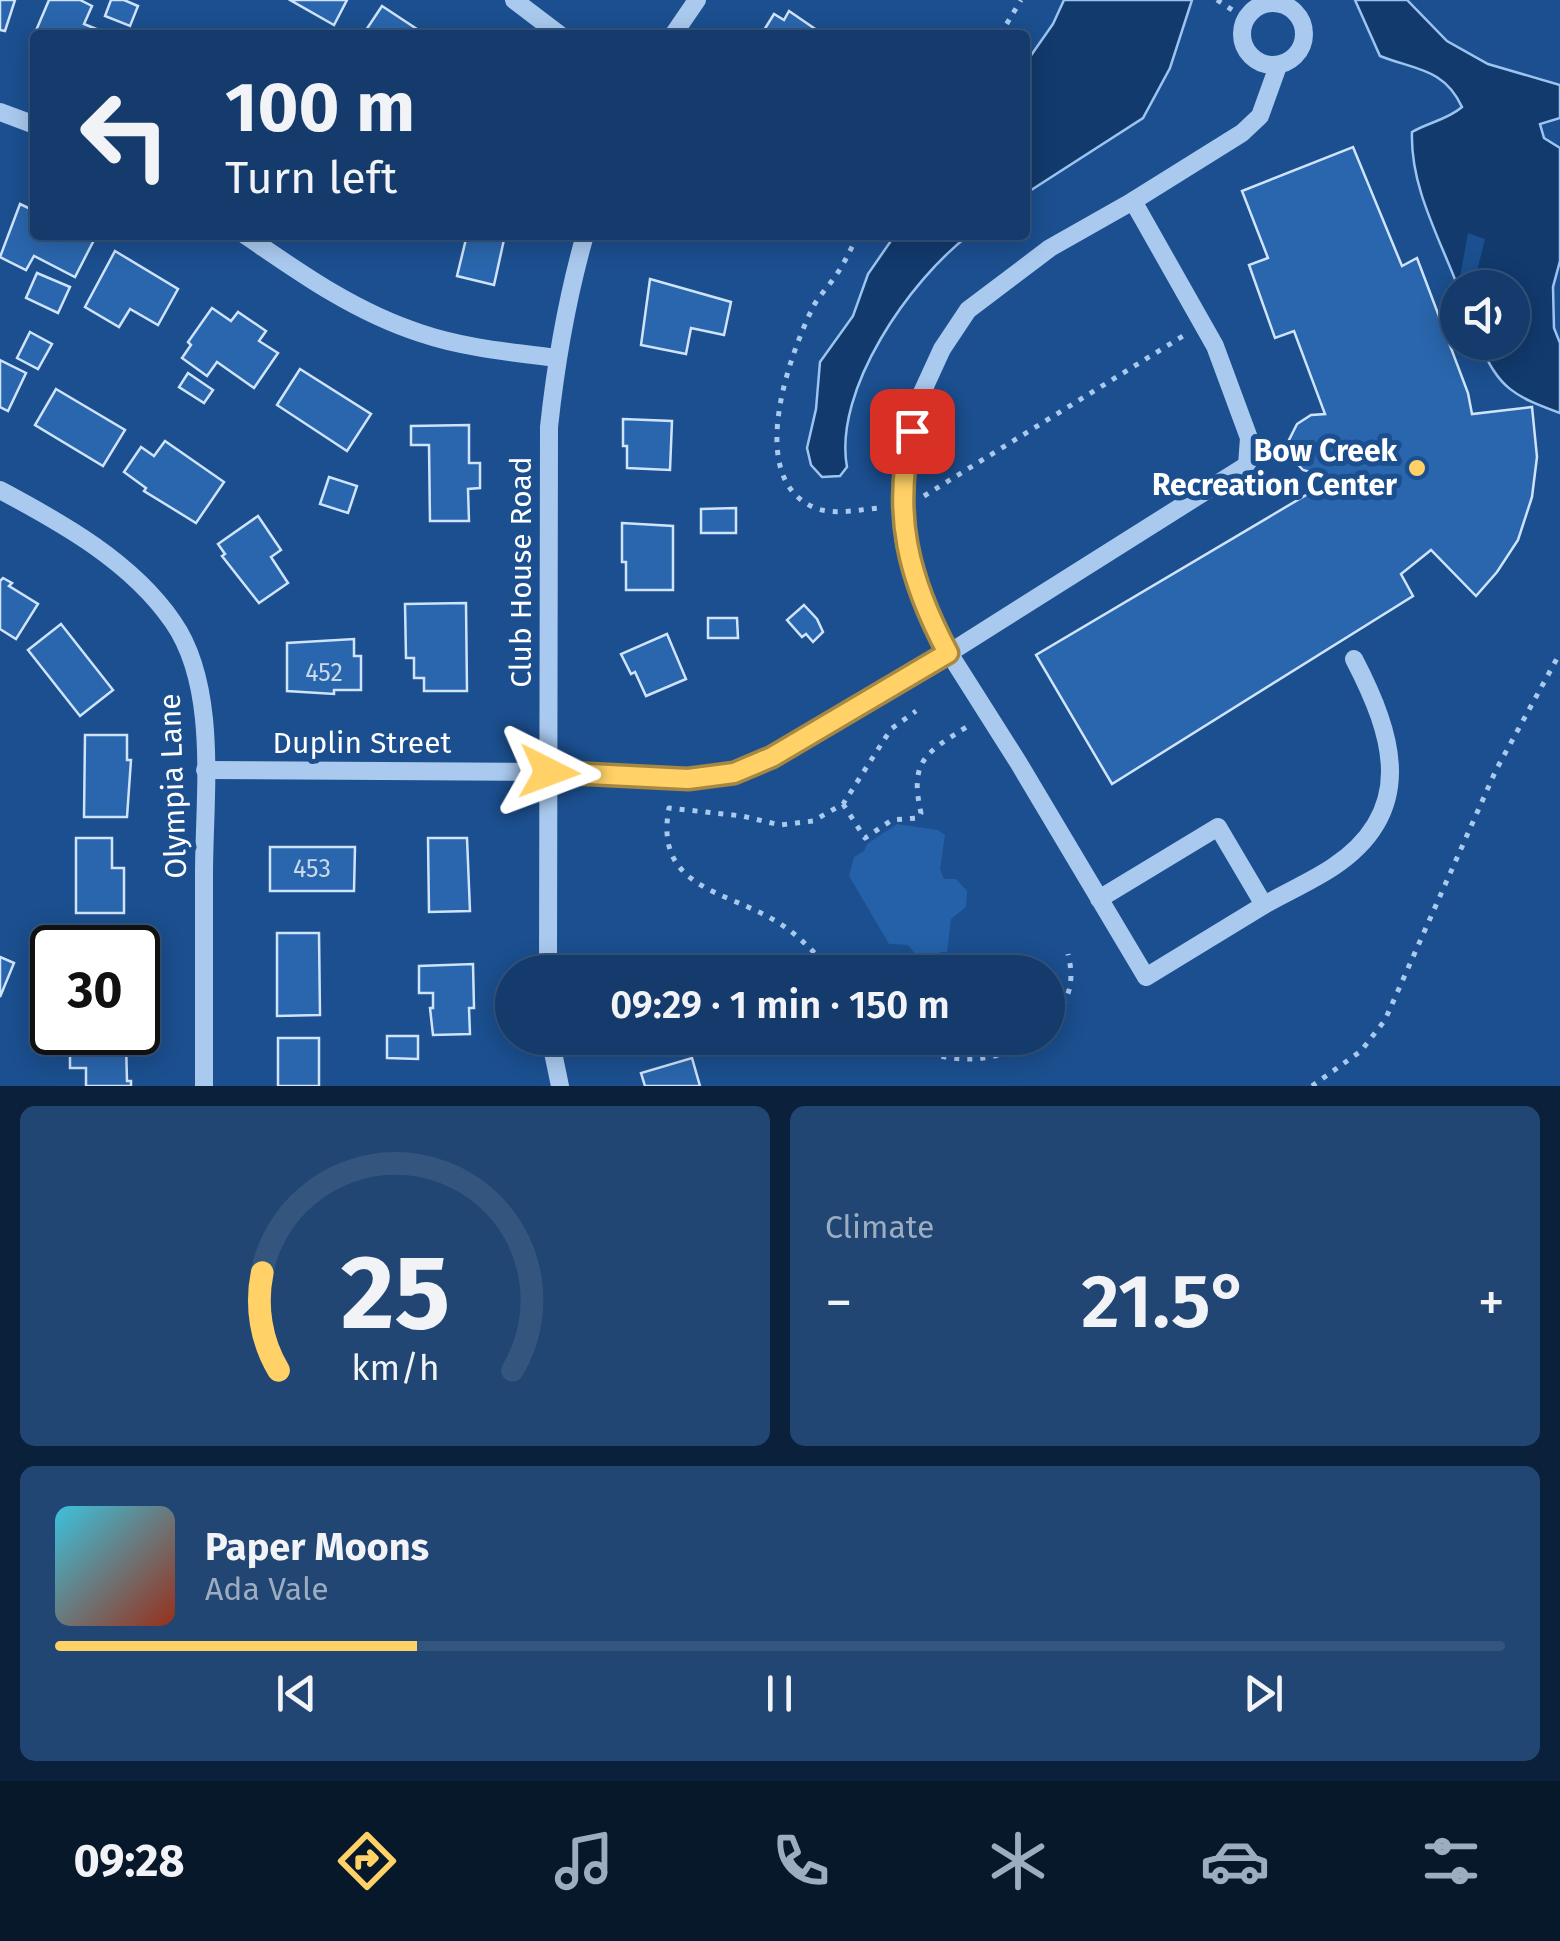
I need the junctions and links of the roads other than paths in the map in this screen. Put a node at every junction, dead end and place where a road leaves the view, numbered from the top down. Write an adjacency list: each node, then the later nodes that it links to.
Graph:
1 (514, 0): 4 (street)
2 (697, 0): 5 (street)
3 (1294, 4): 6 (street); 6 (street)
4 (553, 30)
5 (676, 30)
6 (1278, 66): 9 (street)
7 (0, 112): 8 (street)
8 (30, 123)
9 (1133, 201): 14 (street); 14 (street, Duplin Street)
10 (253, 240): 12 (street)
11 (584, 240): 12 (street, Club House Road)
12 (556, 358): 17 (street, Club House Road)
13 (0, 490): 16 (street, Olympia Lane)
14 (948, 653): 17 (street, Duplin Street); 18 (street)
15 (1354, 660): 19 (street)
16 (204, 770): 17 (street, Duplin Street); 22 (street, Olympia Lane)
17 (549, 772): 20 (street, Club House Road)
18 (1099, 899): 19 (street); 19 (street)
19 (1264, 905)
20 (548, 955)
21 (554, 1055): 23 (street)
22 (204, 1086)
23 (560, 1086)

